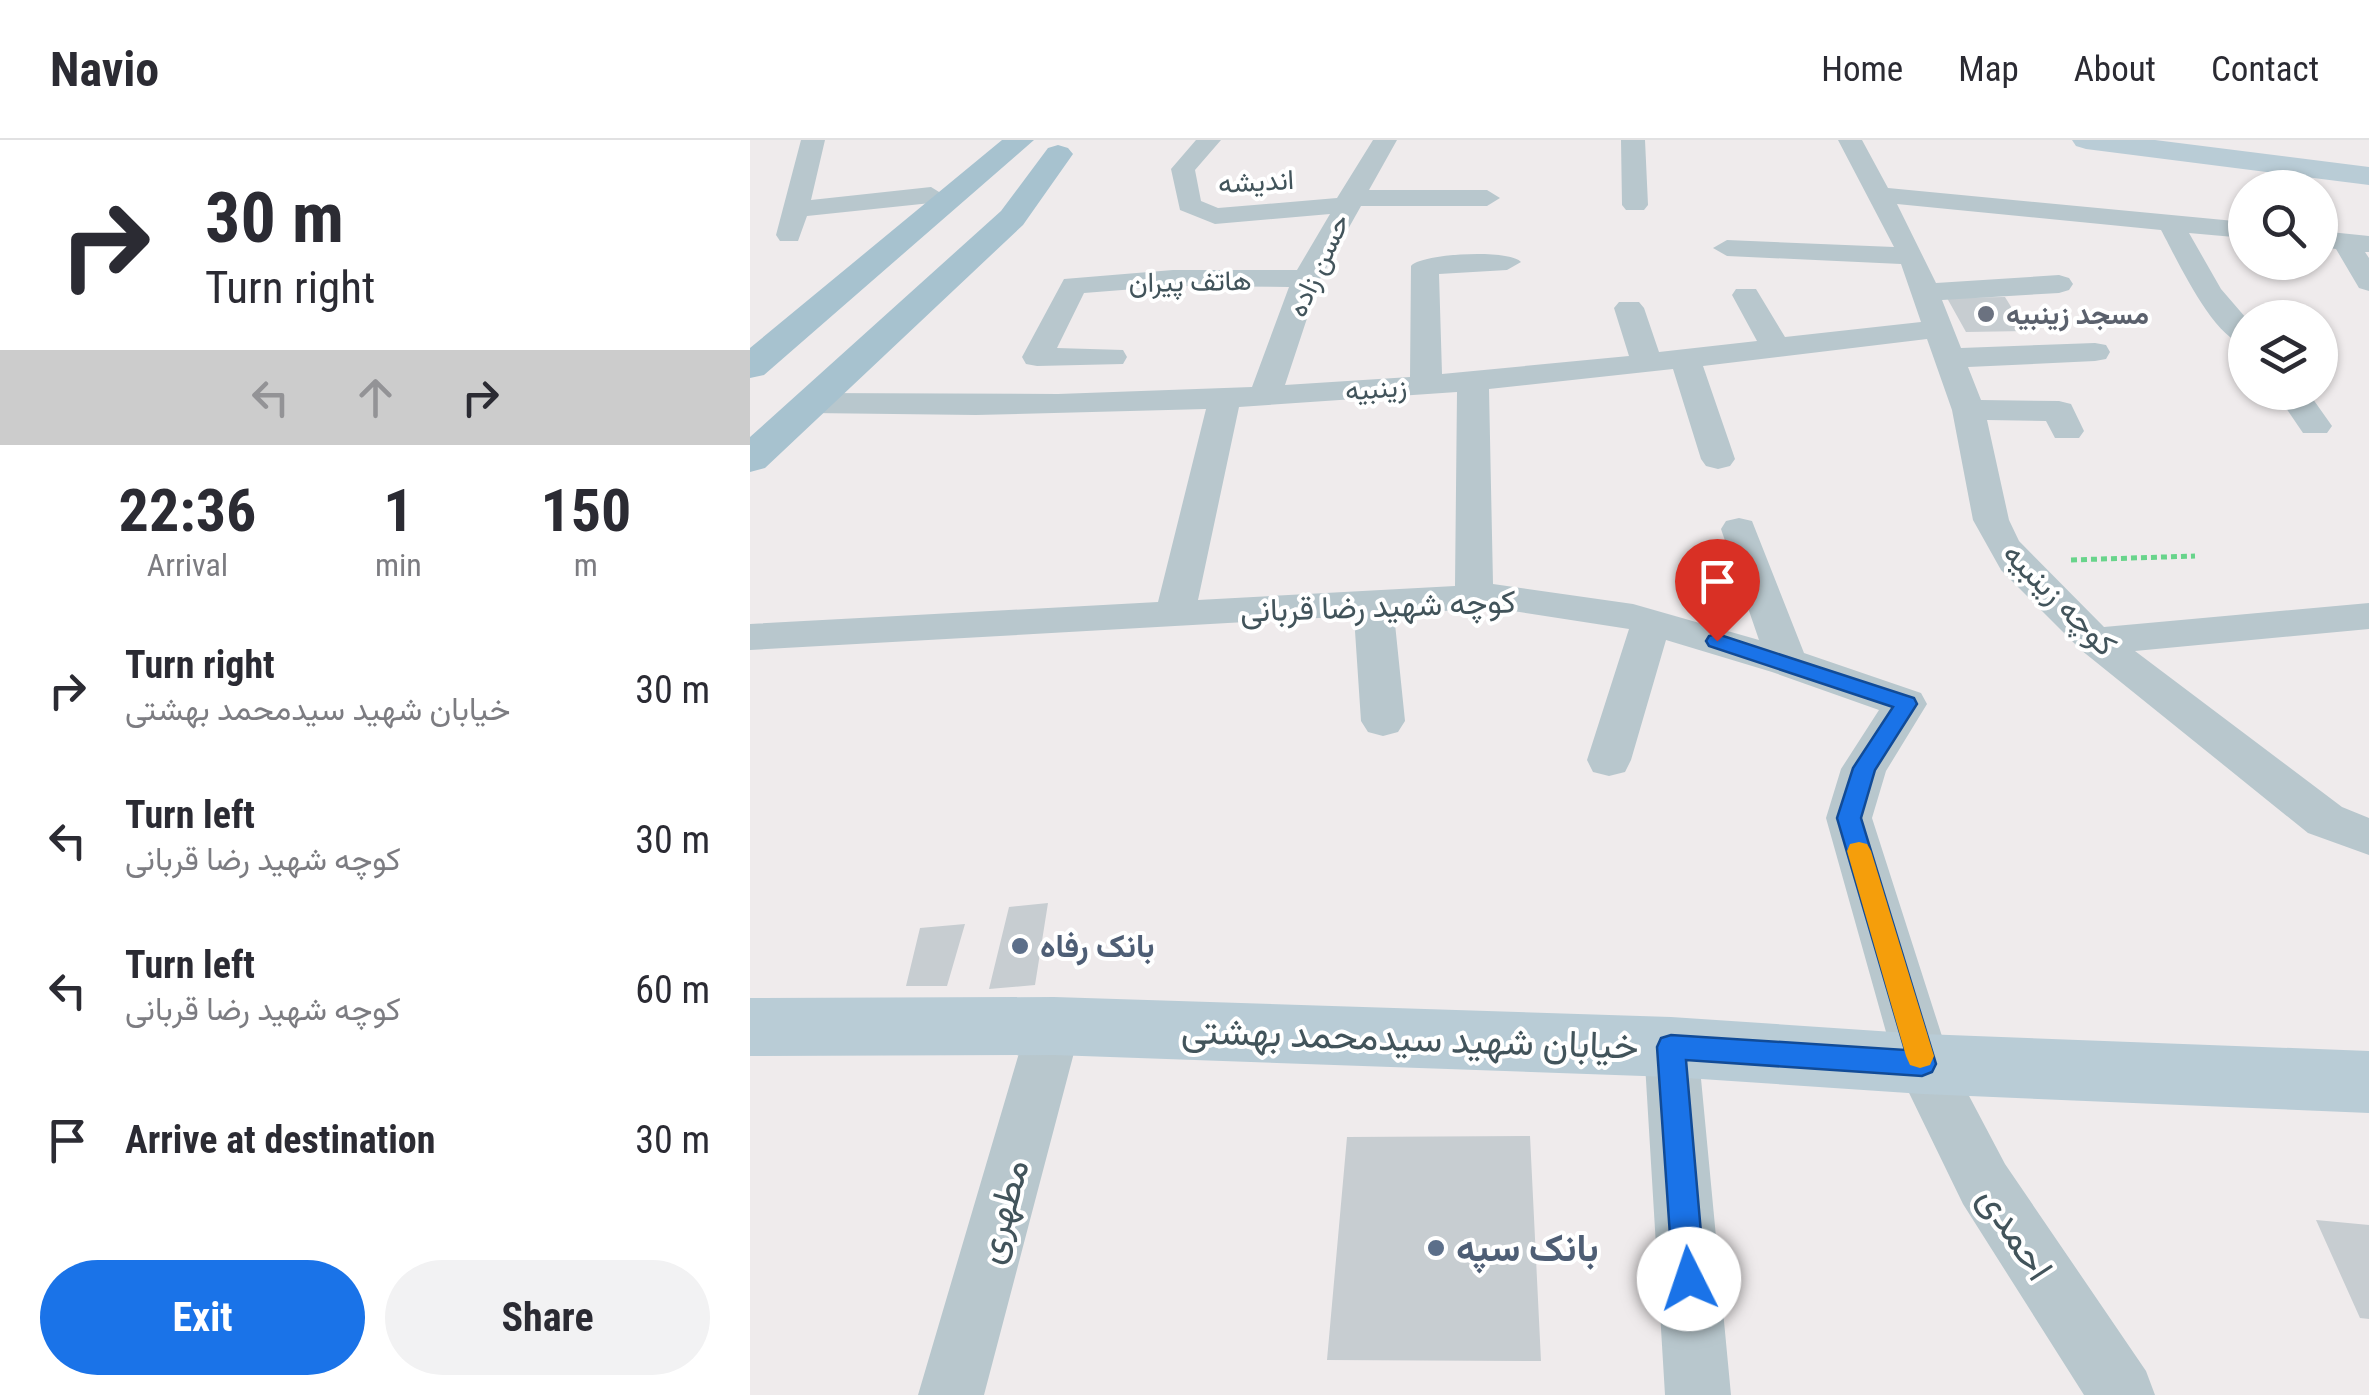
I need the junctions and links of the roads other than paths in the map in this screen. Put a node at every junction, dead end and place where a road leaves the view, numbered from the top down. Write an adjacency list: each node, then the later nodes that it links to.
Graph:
1 (813, 140): 17 (street)
2 (1208, 140): 15 (street, اندیشه)
3 (1385, 140): 10 (street, حسن زاده)
4 (1633, 140): 16 (street)
5 (1850, 140): 13 (street, کوچه زینبیه)
6 (2086, 140): 7 (main road)
7 (2153, 144): 12 (main road)
8 (1014, 146): 18 (main road)
9 (1067, 147): 49 (main road); 52 (main road)
10 (1369, 166): 11 (street); 15 (street, حسن زاده)
11 (1408, 167)
12 (2369, 176)
13 (1878, 196): 19 (street); 26 (street, کوچه زینبیه)
14 (1487, 198): 15 (street)
15 (1348, 201): 29 (street, حسن زاده)
16 (1635, 205)
17 (796, 209): 18 (street); 21 (street)
18 (926, 209): 37 (main road); 44 (main road)
19 (2169, 221): 20 (street); 36 (street)
20 (2228, 228)
21 (788, 238)
22 (1817, 238): 25 (street); 26 (street); 32 (street)
23 (2345, 242): 30 (street)
24 (1186, 244): 28 (street)
25 (1727, 248)
26 (1912, 256): 33 (street, کوچه زینبیه)
27 (1507, 262): 46 (street)
28 (1180, 278): 29 (street, هاتف پیران); 42 (street, هاتف پیران)
29 (1306, 280): 47 (street, حسن زاده)
30 (2369, 282)
31 (2059, 284): 33 (street)
32 (1830, 288)
33 (1926, 292): 38 (street, کوچه زینبیه)
34 (1746, 295): 39 (street)
35 (1628, 308): 43 (street)
36 (2228, 315)
37 (750, 339)
38 (1944, 343): 39 (street, زینبیه); 40 (street, زینبیه); 50 (street, کوچه زینبیه)
39 (1775, 346): 41 (street, زینبیه)
40 (2095, 352)
41 (1684, 356): 43 (street, زینبیه); 56 (street)
42 (1112, 357)
43 (1646, 360): 45 (street, زینبیه)
44 (750, 368)
45 (1473, 381): 46 (street, زینبیه); 58 (street)
46 (1426, 384): 47 (street, زینبیه)
47 (1265, 397): 48 (street, زینبیه)
48 (1225, 398): 49 (street, زینبیه); 60 (street)
49 (811, 403): 55 (main road)
50 (1968, 410): 54 (street); 64 (street, کوچه زینبیه)
51 (2304, 410): 53 (street)
52 (750, 415)
53 (2316, 426)
54 (2067, 431)
55 (750, 459)
56 (1718, 459)
57 (1739, 530): 65 (street)
58 (1474, 597): 59 (street, کوچه شهید رضا قربانی); 62 (street, کوچه شهید رضا قربانی)
59 (1373, 602): 60 (street, کوچه شهید رضا قربانی); 66 (street)
60 (1175, 614): 63 (street, کوچه شهید رضا قربانی)
61 (2369, 616): 64 (street)
62 (1651, 622): 65 (street, کوچه شهید رضا قربانی); 67 (street)
63 (750, 637)
64 (2095, 641): 68 (street, کوچه زینبیه)
65 (1788, 662): 72 (street, کوچه شهید رضا قربانی)
66 (1383, 720)
67 (1609, 760)
68 (2369, 837)
69 (1054, 1026): 70 (main road, خیابان شهید سیدمحمد بهشتی); 71 (main road, خیابان شهید سیدمحمد بهشتی); 74 (street, مطهری)
70 (750, 1028)
71 (1671, 1047): 72 (main road, خیابان شهید سیدمحمد بهشتی); 75 (street)
72 (1922, 1064): 73 (main road, خیابان شهید سیدمحمد بهشتی); 76 (street, احمدی)
73 (2369, 1082)
74 (951, 1395)
75 (1698, 1395)
76 (2122, 1395)

